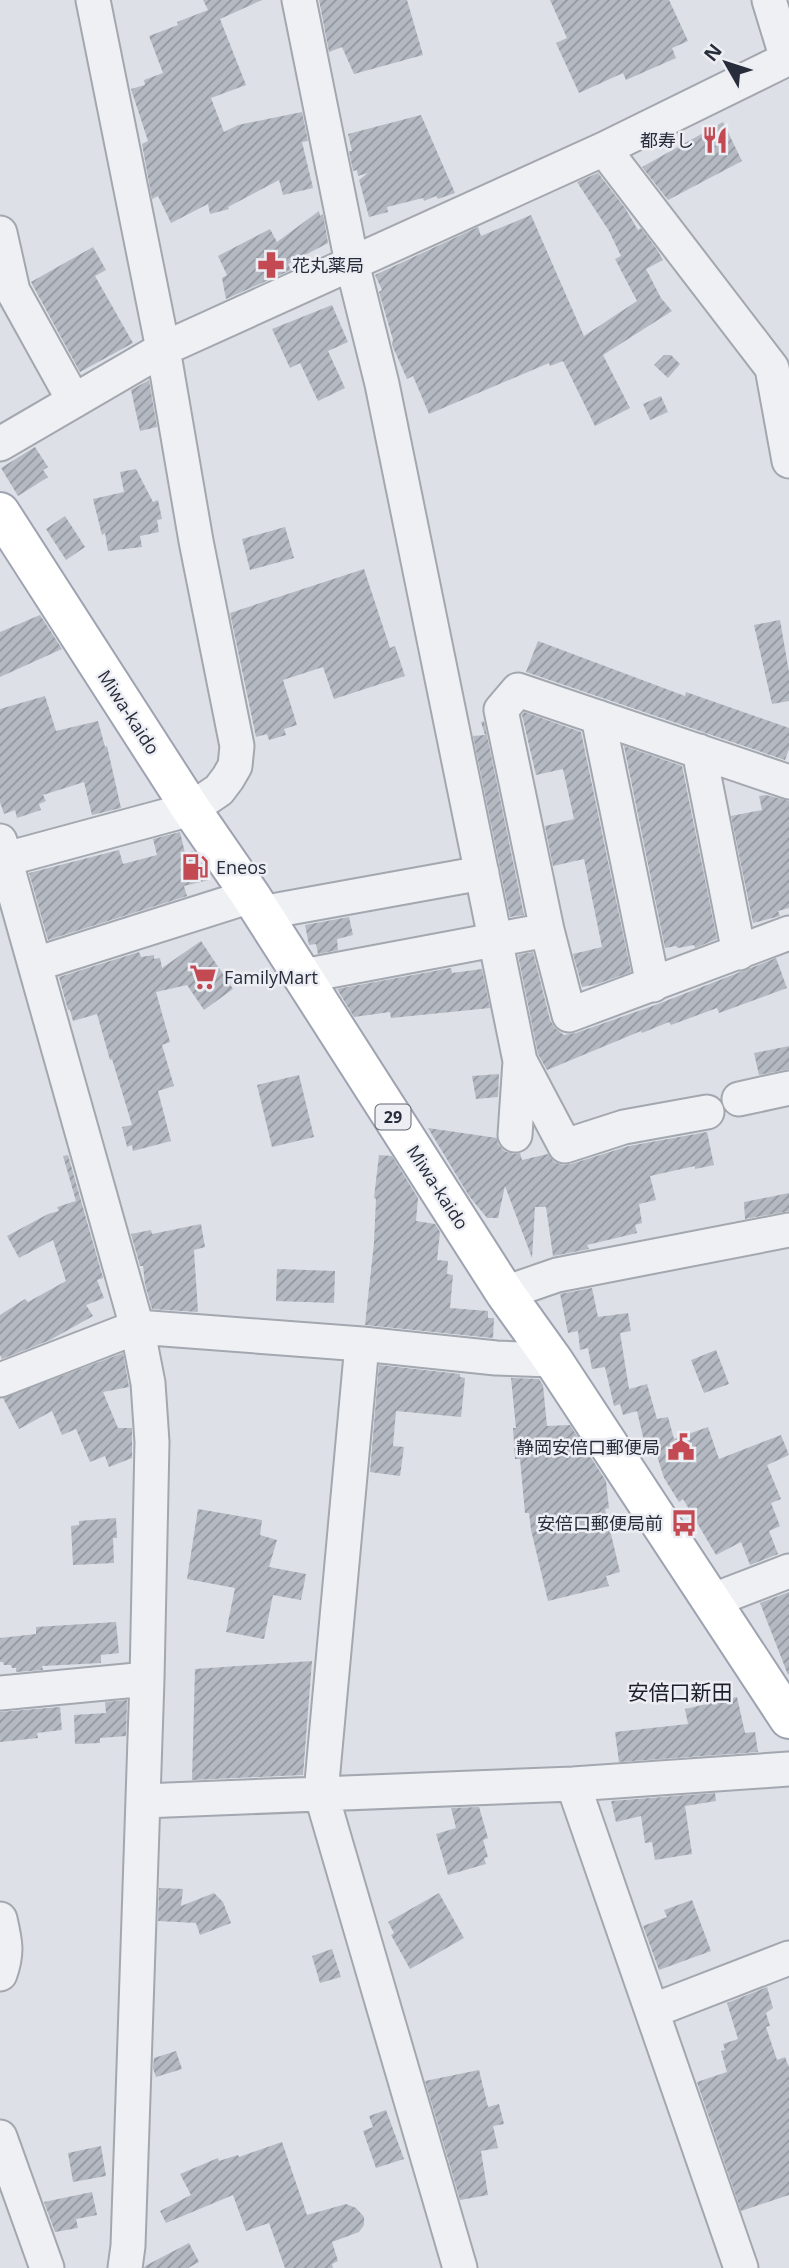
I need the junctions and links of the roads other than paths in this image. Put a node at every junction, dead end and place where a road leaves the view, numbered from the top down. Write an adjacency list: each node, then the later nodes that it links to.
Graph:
1 (93, 0): 8 (street)
2 (299, 0): 7 (street)
3 (769, 0): 4 (street)
4 (788, 58): 5 (street)
5 (604, 149): 7 (street); 11 (street)
6 (0, 233): 9 (street)
7 (352, 263): 8 (street); 18 (street)
8 (163, 349): 9 (street); 16 (street)
9 (74, 401): 10 (street)
10 (0, 444)
11 (789, 461)
12 (0, 512): 16 (main road, Miwa-kaido / 29)
13 (598, 717): 14 (street); 20 (street); 26 (street)
14 (699, 751): 15 (street); 23 (street)
15 (789, 782)
16 (191, 809): 17 (street); 19 (main road, Miwa-kaido / 29)
17 (3, 850): 24 (street)
18 (482, 873): 19 (street); 22 (street)
19 (256, 905): 24 (street); 25 (main road, Miwa-kaido / 29)
20 (547, 930): 22 (street); 26 (street)
21 (789, 933): 23 (street)
22 (495, 940): 25 (street); 27 (street)
23 (739, 953): 26 (street)
24 (36, 964): 34 (street)
25 (303, 976): 33 (main road, Miwa-kaido / 29)
26 (653, 985)
27 (520, 1061): 30 (street); 31 (street)
28 (789, 1088): 29 (street)
29 (739, 1099)
30 (707, 1112)
31 (515, 1135)
32 (789, 1230): 33 (street)
33 (505, 1293): 36 (main road, Miwa-kaido / 29)
34 (137, 1328): 35 (street); 37 (street); 40 (street)
35 (362, 1345): 36 (street); 45 (street)
36 (553, 1360): 39 (main road, Miwa-kaido / 29)
37 (0, 1380)
38 (789, 1571): 39 (street)
39 (711, 1601): 42 (main road, Miwa-kaido / 29)
40 (148, 1679): 41 (street); 46 (street)
41 (0, 1693)
42 (789, 1718)
43 (789, 1769): 44 (street)
44 (573, 1784): 45 (street); 50 (street)
45 (321, 1793): 46 (street); 54 (street)
46 (143, 1801): 52 (street)
47 (0, 1919): 49 (street)
48 (789, 1958): 50 (street)
49 (0, 1974)
50 (652, 2011): 55 (street)
51 (0, 2137): 53 (street)
52 (131, 2261)
53 (47, 2268)
54 (460, 2268)
55 (741, 2268)

